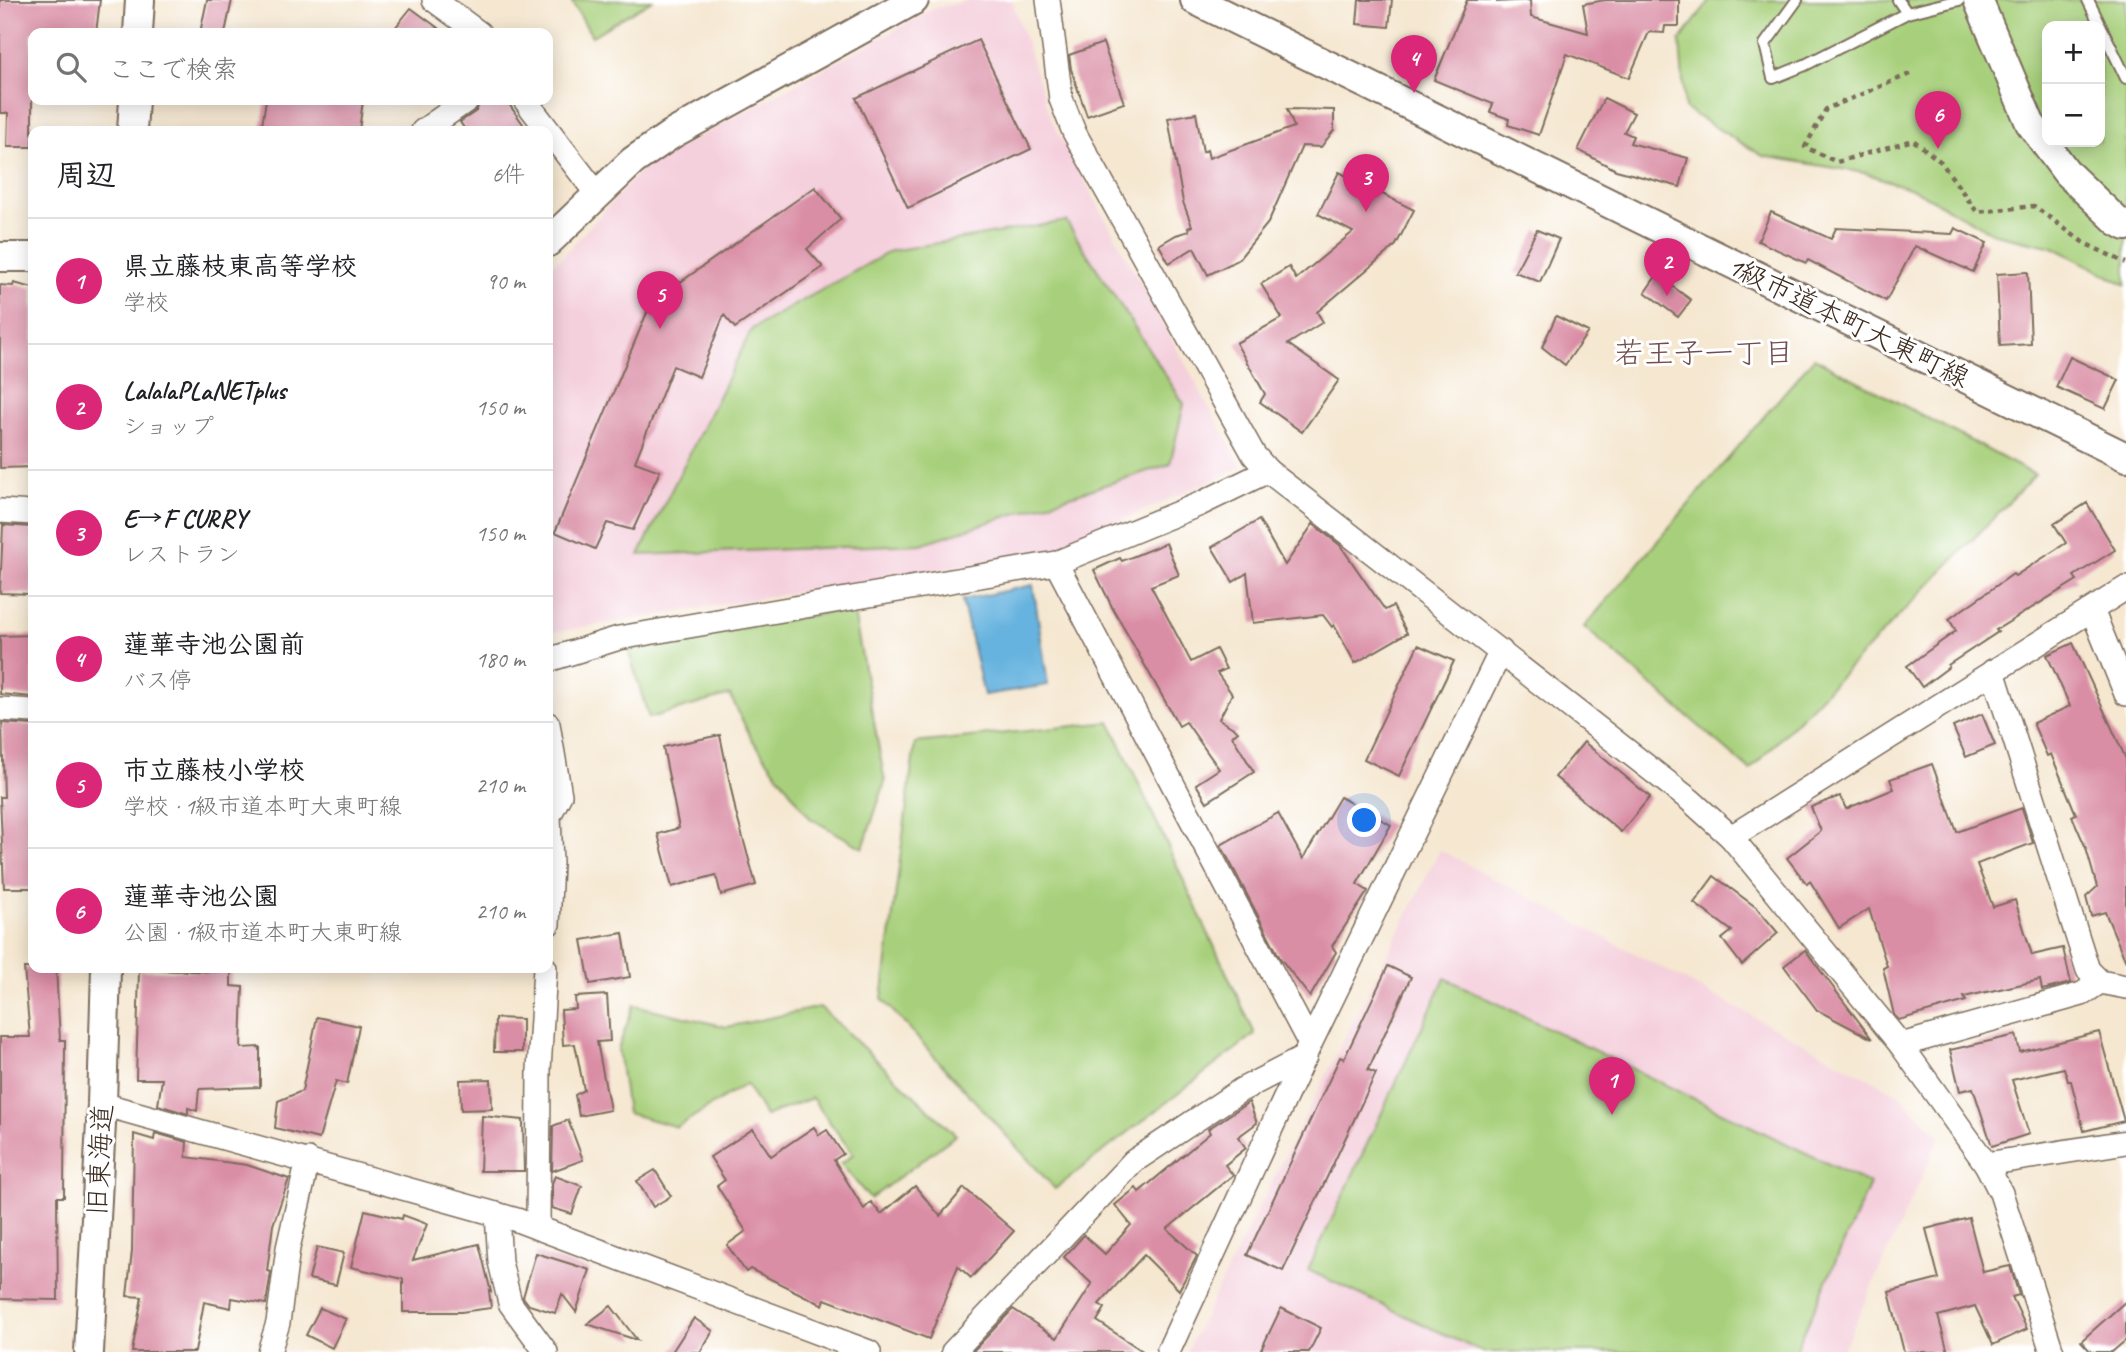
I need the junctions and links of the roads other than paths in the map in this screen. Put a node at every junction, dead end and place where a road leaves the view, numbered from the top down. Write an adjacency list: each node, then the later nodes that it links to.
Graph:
1 (140, 0): 12 (street)
2 (434, 0): 13 (street)
3 (914, 0): 22 (street)
4 (1048, 0): 28 (street)
5 (1195, 0): 27 (street, 1級市道本町大東町線)
6 (1797, 0): 11 (lane)
7 (1898, 0): 11 (lane)
8 (1959, 0): 11 (lane)
9 (1978, 0): 23 (street)
10 (2088, 0): 14 (lane)
11 (1907, 13)
12 (138, 28)
13 (472, 28)
14 (2126, 78)
15 (134, 105): 18 (street)
16 (460, 105): 19 (street)
17 (529, 105): 20 (street)
18 (132, 126)
19 (430, 126)
20 (545, 126)
21 (553, 137): 22 (street)
22 (597, 194): 24 (street)
23 (2126, 226)
24 (553, 237)
25 (0, 257): 26 (street)
26 (28, 257)
27 (2126, 457)
28 (1268, 471): 31 (street); 34 (street)
29 (0, 511): 30 (street)
30 (28, 513)
31 (1055, 563): 35 (street); 48 (street)
32 (2126, 588): 33 (street)
33 (2092, 610): 36 (street); 37 (street)
34 (1501, 651): 42 (street); 48 (street)
35 (553, 658)
36 (1993, 671): 42 (street); 45 (street)
37 (2126, 694)
38 (0, 709): 39 (street)
39 (28, 711)
40 (553, 753): 41 (street)
41 (553, 807)
42 (1731, 837): 47 (street)
43 (106, 973): 49 (street, 旧東海道)
44 (545, 973): 54 (street)
45 (2100, 982): 46 (street); 47 (street)
46 (2126, 987)
47 (1901, 1045): 52 (street)
48 (1308, 1050): 59 (street); 60 (street)
49 (102, 1104): 51 (street); 55 (street, 旧東海道)
50 (2126, 1142): 52 (street)
51 (308, 1160): 53 (street); 56 (street)
52 (1986, 1164): 61 (street)
53 (497, 1214): 54 (street); 57 (street)
54 (538, 1227): 58 (street)
55 (89, 1352)
56 (269, 1352)
57 (546, 1352)
58 (869, 1352)
59 (953, 1352)
60 (1168, 1352)
61 (2052, 1352)

